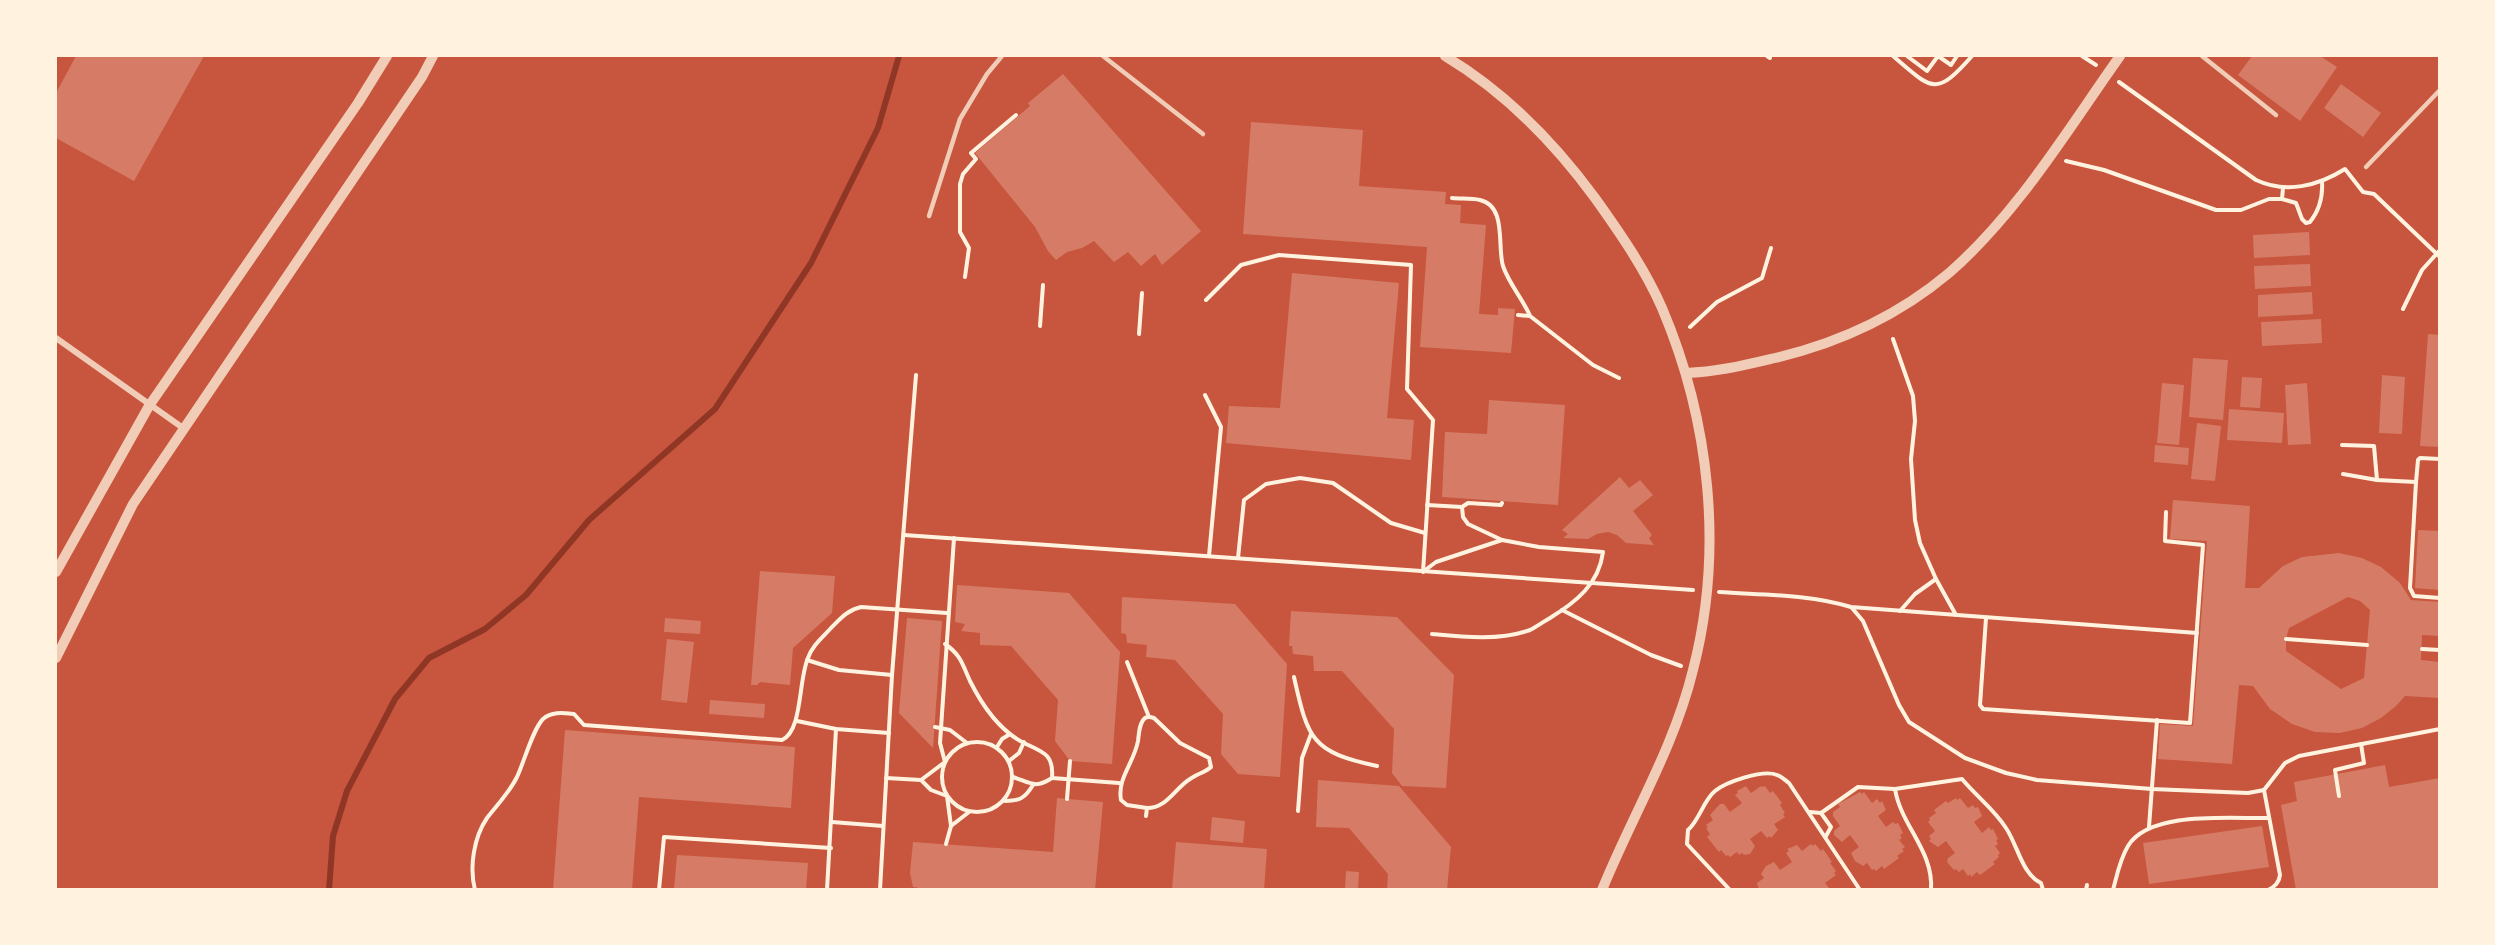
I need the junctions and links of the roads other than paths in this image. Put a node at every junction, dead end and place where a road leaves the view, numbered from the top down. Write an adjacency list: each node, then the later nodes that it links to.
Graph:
1 (387, 56): 15 (street)
2 (433, 56): 16 (street)
3 (1002, 56): 12 (lane)
4 (1103, 56): 10 (lane)
5 (1445, 56): 14 (street)
6 (2120, 56): 14 (street)
7 (2202, 56): 9 (lane)
8 (2439, 90): 11 (lane)
9 (2276, 115)
10 (1203, 134)
11 (2366, 167)
12 (928, 216)
13 (56, 338): 15 (street)
14 (1686, 373): 19 (street)
15 (149, 406): 16 (street); 17 (street)
16 (183, 428): 18 (street)
17 (56, 572)
18 (56, 658)
19 (1602, 890)

